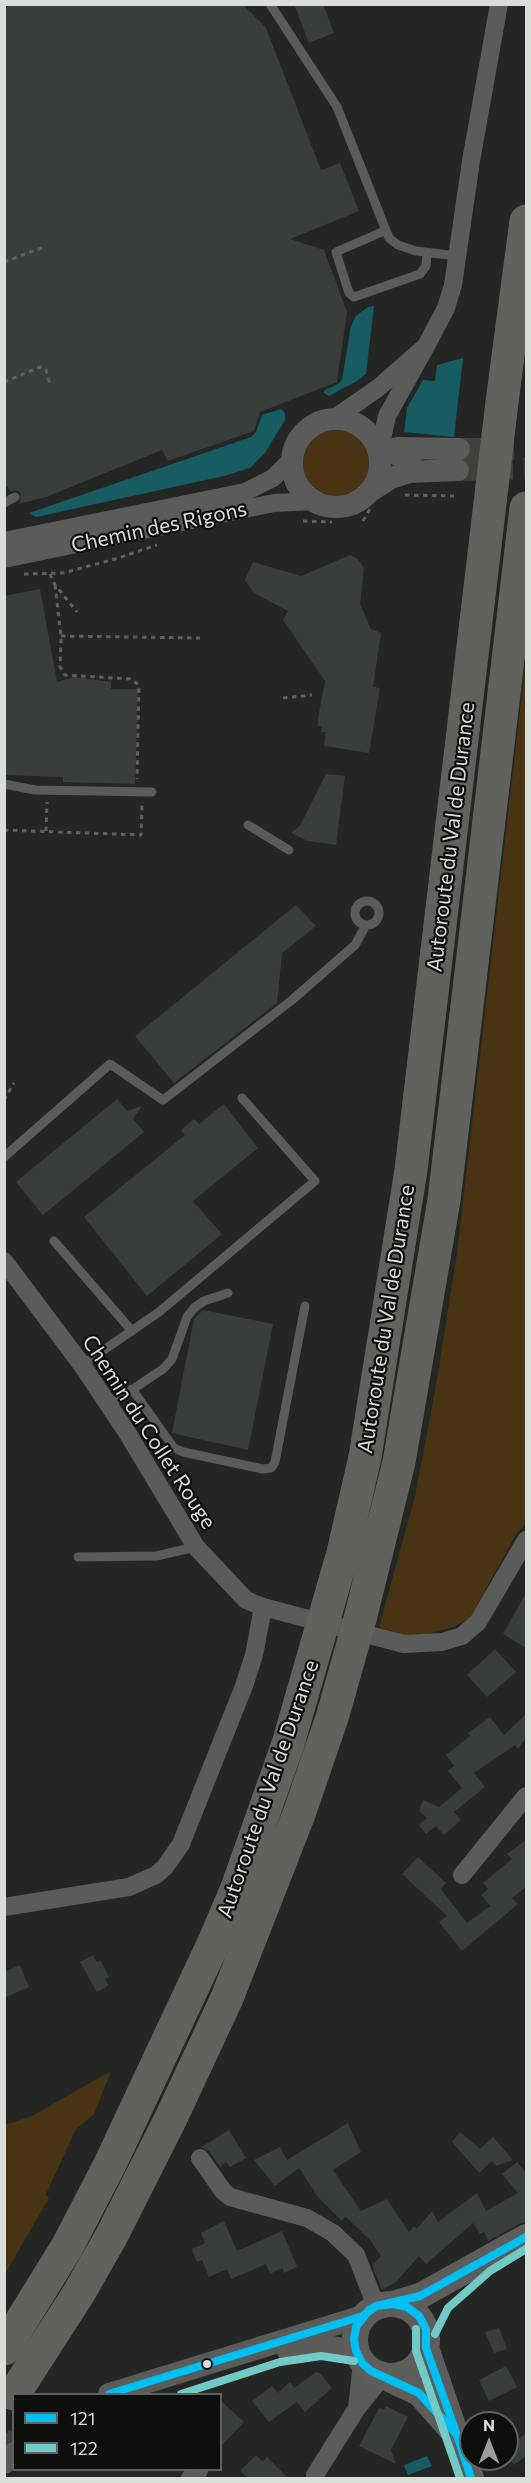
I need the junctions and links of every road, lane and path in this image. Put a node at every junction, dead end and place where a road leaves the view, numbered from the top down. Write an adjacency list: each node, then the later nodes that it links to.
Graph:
1 (270, 4): 4 (lane)
2 (499, 4): 7 (street)
3 (526, 221): 69 (highway, Autoroute du Val de Durance)
4 (384, 231): 6 (lane); 6 (lane)
5 (44, 247): 8 (path)
6 (427, 253): 7 (lane)
7 (457, 256): 9 (street)
8 (4, 262)
9 (426, 346): 12 (street); 13 (street)
10 (4, 382): 11 (path)
11 (50, 384)
12 (332, 420): 13 (street); 14 (street)
13 (379, 453): 15 (lane); 16 (street); 16 (street)
14 (293, 458): 20 (street); 23 (street, Chemin des Rigons)
15 (429, 461)
16 (372, 490): 20 (street)
17 (395, 495): 18 (path)
18 (454, 496)
19 (15, 497): 21 (lane)
20 (314, 501): 27 (street, Chemin des Rigons)
21 (4, 503)
22 (526, 508): 71 (highway, Autoroute du Val de Durance)
23 (4, 541)
24 (160, 543): 25 (path)
25 (154, 548): 26 (path); 29 (path)
26 (154, 555)
27 (4, 559)
28 (16, 573): 29 (path)
29 (50, 574): 30 (path)
30 (55, 585): 31 (path); 32 (path)
31 (77, 612)
32 (61, 636): 33 (path); 37 (path)
33 (200, 638)
34 (312, 695): 35 (path)
35 (283, 698)
36 (4, 784): 37 (lane)
37 (141, 792): 38 (lane); 42 (path)
38 (152, 792)
39 (47, 812): 42 (path)
40 (248, 825): 43 (lane)
41 (4, 830): 42 (path)
42 (46, 832)
43 (289, 850)
44 (366, 925): 48 (lane)
45 (14, 1083): 47 (path)
46 (242, 1098): 53 (lane)
47 (4, 1100)
48 (4, 1157)
49 (54, 1241): 53 (lane)
50 (4, 1261): 54 (street, Chemin du Collet Rouge)
51 (228, 1293): 55 (lane)
52 (305, 1306): 55 (lane)
53 (132, 1331): 54 (lane)
54 (82, 1365): 56 (street, Chemin du Collet Rouge)
55 (132, 1389): 56 (lane)
56 (109, 1405): 58 (street, Chemin du Collet Rouge)
57 (526, 1540): 60 (street, Chemin du Collet Rouge)
58 (196, 1547): 59 (lane); 60 (street, Chemin du Collet Rouge)
59 (78, 1557)
60 (268, 1608): 63 (street)
61 (526, 1796): 62 (street)
62 (462, 1875)
63 (4, 1907)
64 (200, 2158): 67 (street)
65 (526, 2237): 66 (main road)
66 (484, 2262): 67 (main road); 68 (main road)
67 (377, 2309): 68 (main road); 70 (main road); 72 (street)
68 (426, 2339): 70 (main road); 75 (main road)
69 (4, 2349)
70 (367, 2363): 73 (street); 74 (street); 74 (street); 75 (main road)
71 (15, 2393)
72 (112, 2393)
73 (152, 2393)
74 (357, 2408): 76 (street)
75 (457, 2435): 77 (main road)
76 (315, 2478)
77 (471, 2478)

